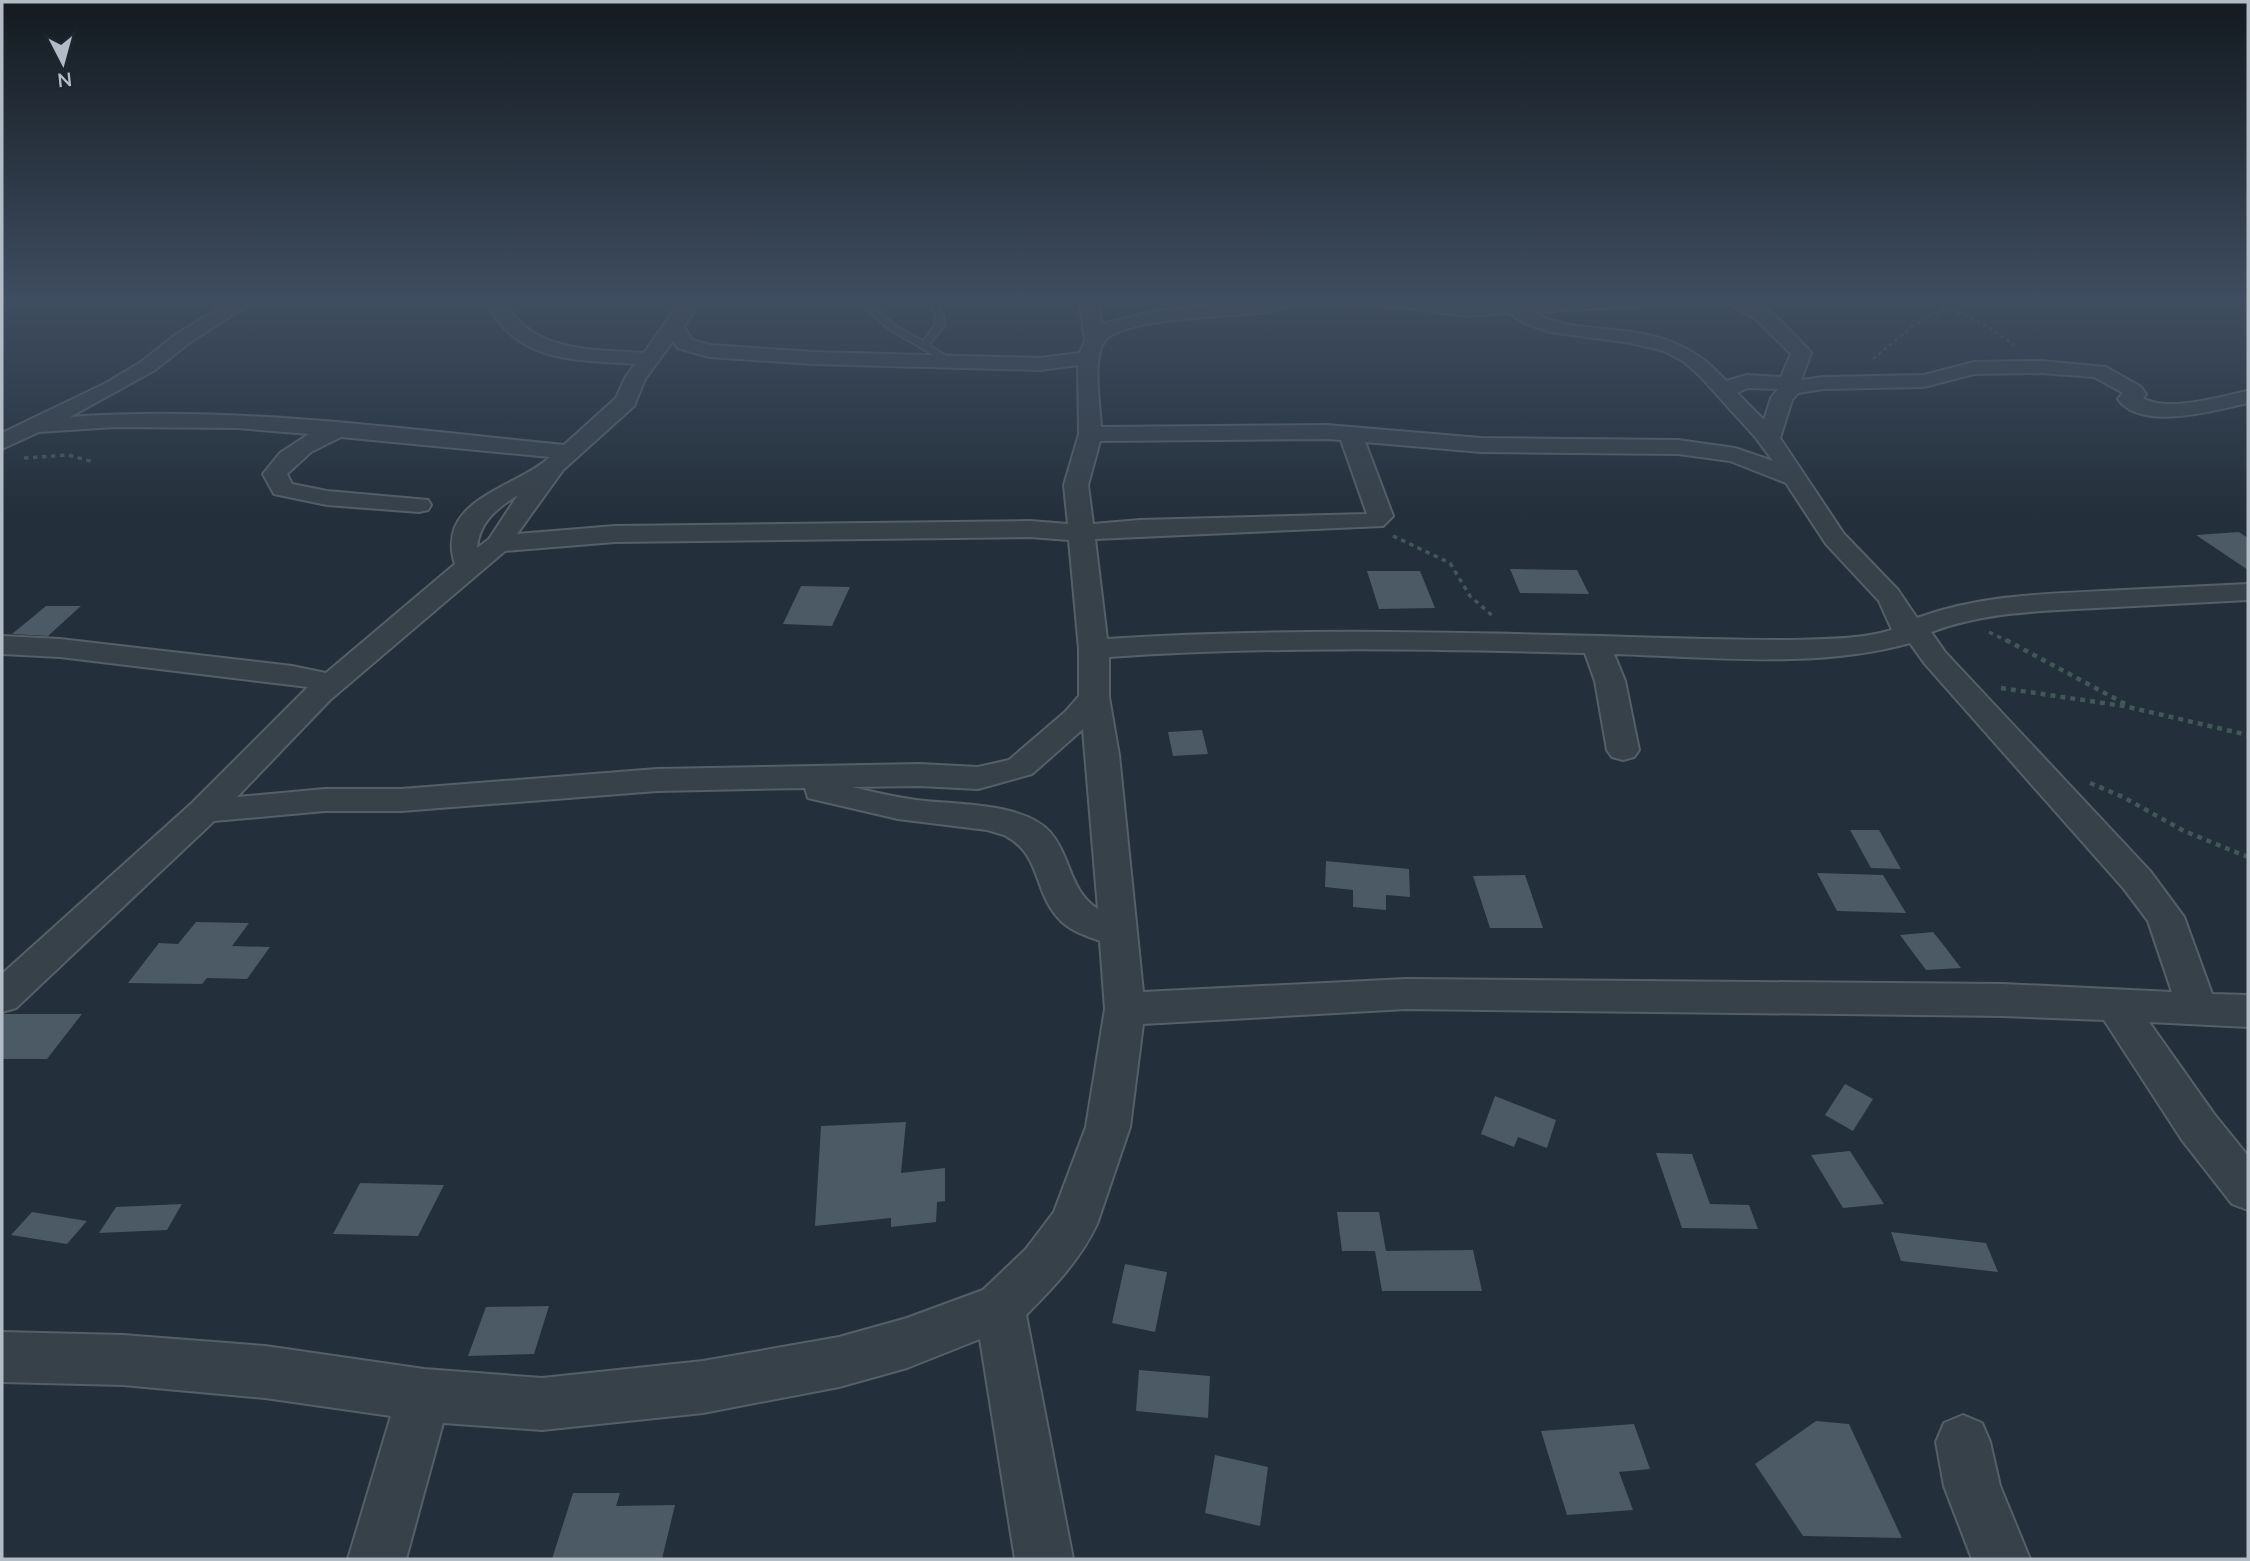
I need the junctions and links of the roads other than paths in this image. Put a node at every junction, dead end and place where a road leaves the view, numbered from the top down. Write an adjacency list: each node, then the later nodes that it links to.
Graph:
1 (139, 371): 13 (street)
2 (640, 371): 19 (street)
3 (1032, 371): 4 (street)
4 (1072, 371)
5 (1094, 371): 16 (street)
6 (1705, 371): 11 (street)
7 (1794, 371): 10 (street)
8 (1963, 371): 10 (street)
9 (2079, 371): 12 (street)
10 (1791, 386): 11 (street); 17 (street)
11 (1725, 392): 17 (street)
12 (2248, 397)
13 (34, 426): 14 (street); 18 (street)
14 (344, 429): 19 (street); 21 (street)
15 (1350, 433): 16 (street); 20 (street); 22 (street)
16 (1090, 434): 22 (street)
17 (1768, 439): 20 (street)
18 (2, 442)
19 (560, 461): 23 (street); 24 (street)
20 (1793, 477): 26 (street)
21 (419, 505)
22 (1081, 533): 23 (street); 29 (street)
23 (498, 544): 24 (street)
24 (469, 566): 30 (street)
25 (2248, 592): 26 (street)
26 (1910, 632): 28 (street); 38 (street)
27 (2, 645): 30 (street)
28 (1596, 645): 29 (street); 32 (street)
29 (1094, 649): 31 (street)
30 (331, 683): 34 (street)
31 (1094, 697): 33 (street); 35 (street)
32 (1623, 750)
33 (777, 778): 34 (street); 35 (street)
34 (204, 811): 36 (street)
35 (1117, 933): 40 (street)
36 (2, 997)
37 (2116, 1006): 38 (street); 40 (street); 41 (street)
38 (2197, 1007): 39 (street)
39 (2246, 1008)
40 (1125, 1009): 42 (street)
41 (2248, 1190)
42 (1000, 1307): 44 (street); 47 (street)
43 (2, 1357): 44 (street)
44 (424, 1395): 46 (street)
45 (1963, 1442): 48 (street)
46 (377, 1559)
47 (1044, 1559)
48 (2001, 1559)

